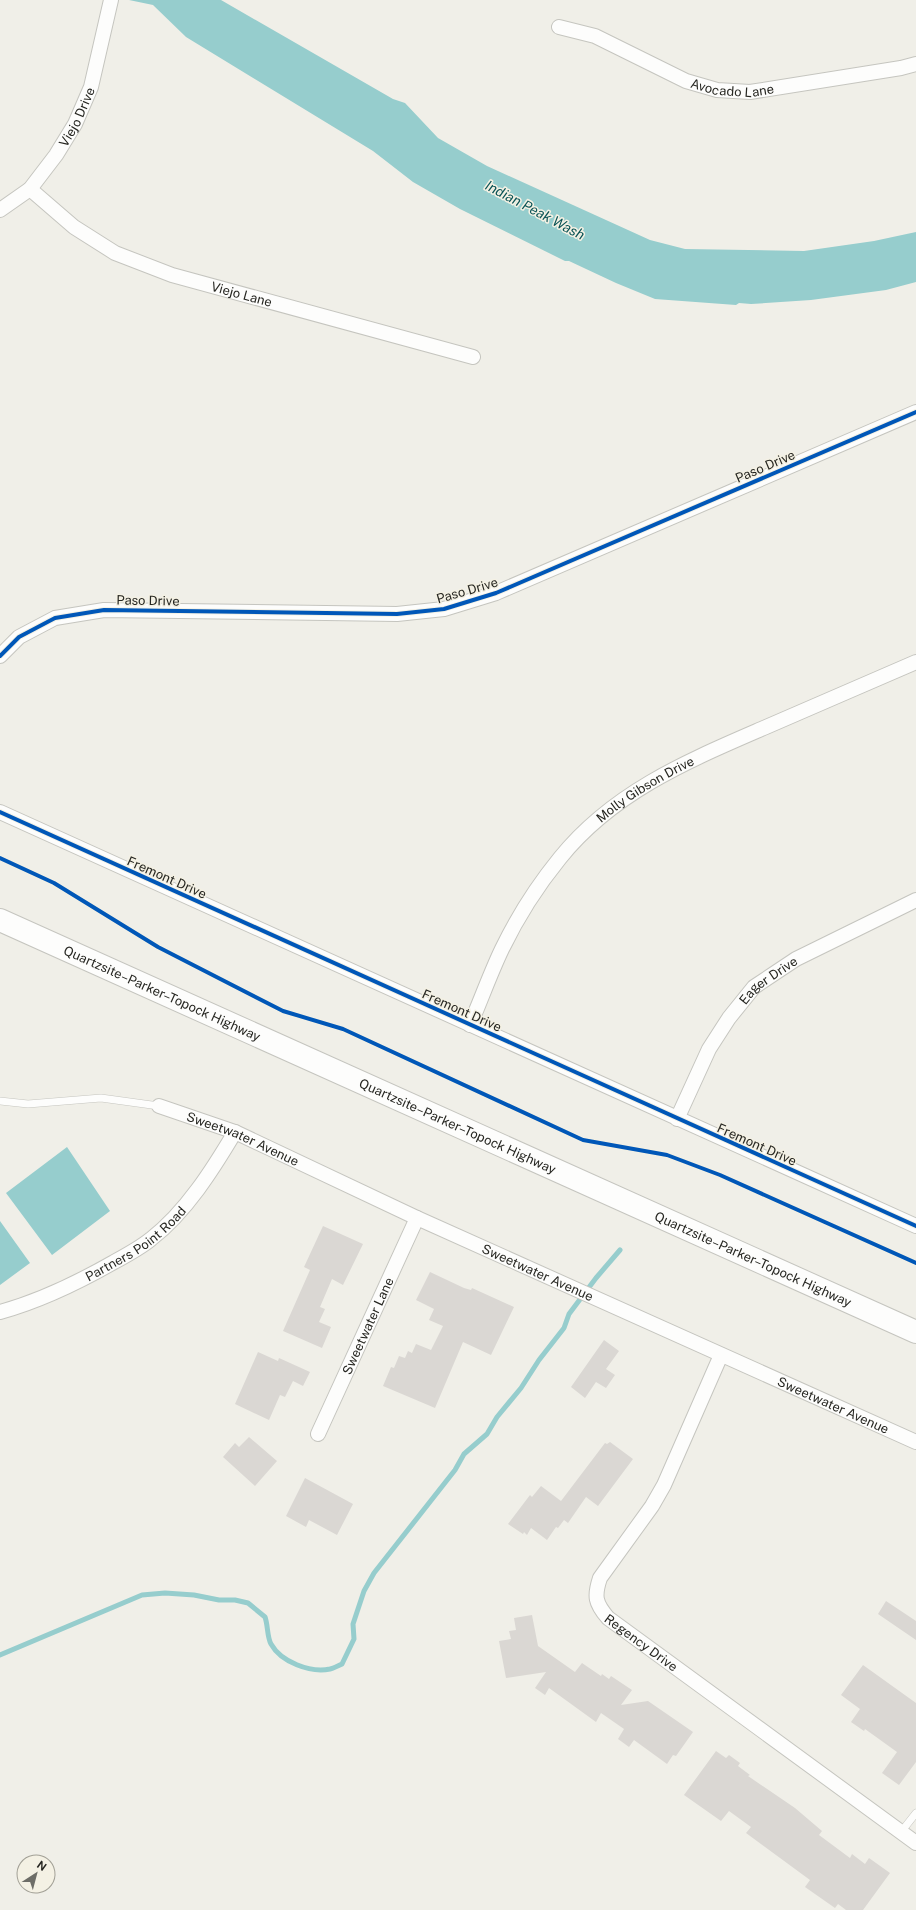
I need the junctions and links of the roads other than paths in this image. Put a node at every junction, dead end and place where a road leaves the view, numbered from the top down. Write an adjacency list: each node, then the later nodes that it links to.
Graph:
1 (111, 0): 4 (street, Viejo Drive)
2 (558, 27): 3 (street, Avocado Lane)
3 (916, 64)
4 (30, 189): 5 (street, Viejo Drive); 6 (street, Viejo Lane)
5 (0, 210)
6 (473, 357)
7 (916, 412): 8 (street, Paso Drive)
8 (0, 656)
9 (916, 662): 13 (street, Molly Gibson Drive)
10 (0, 812): 13 (street, Fremont Drive)
11 (916, 900): 16 (street, Eager Drive)
12 (0, 920): 21 (highway, Quartzsite–Parker–Topock Highway)
13 (470, 1025): 16 (street, Fremont Drive)
14 (0, 1101): 15 (lane)
15 (159, 1106): 17 (street, Sweetwater Avenue)
16 (677, 1119): 19 (street, Fremont Drive)
17 (235, 1132): 18 (street, Sweetwater Avenue); 20 (street, Partners Point Road)
18 (417, 1218): 22 (street, Sweetwater Avenue); 23 (street, Sweetwater Lane)
19 (916, 1226)
20 (0, 1312)
21 (916, 1332)
22 (721, 1355): 24 (street, Sweetwater Avenue); 26 (street, Regency Drive)
23 (318, 1434)
24 (916, 1442)
25 (916, 1813): 26 (lane)
26 (901, 1832): 27 (street, Regency Drive)
27 (916, 1843)

